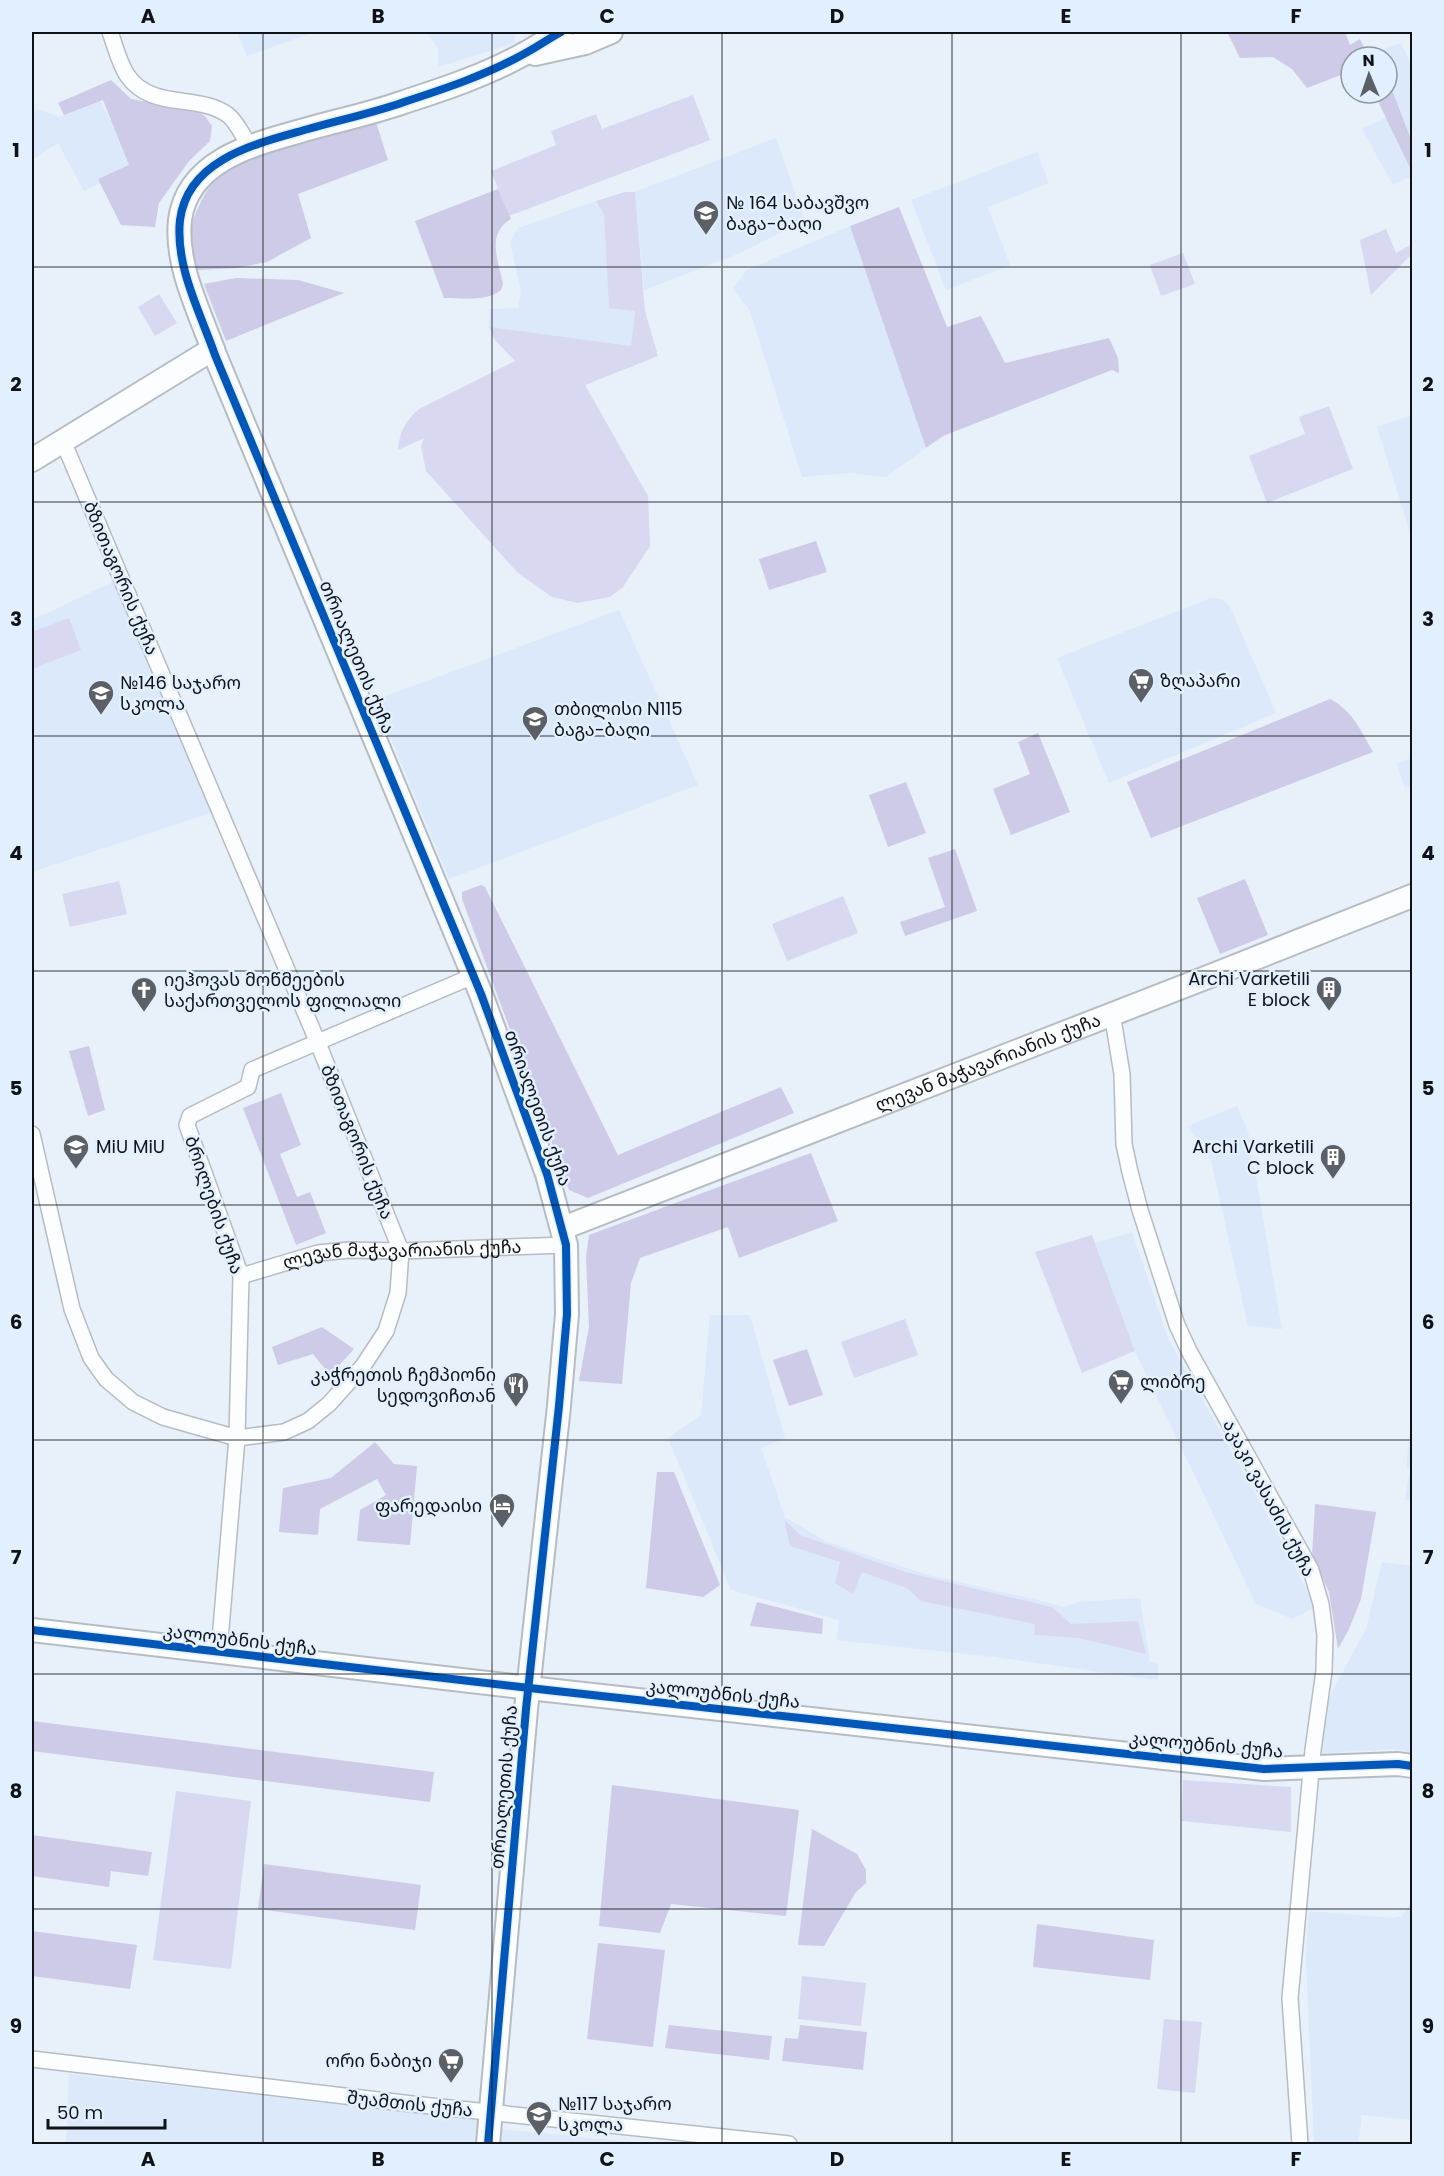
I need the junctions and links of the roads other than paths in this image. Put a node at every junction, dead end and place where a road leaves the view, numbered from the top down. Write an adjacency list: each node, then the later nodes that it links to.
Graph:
1 (110, 32): 5 (street)
2 (561, 32): 4 (street)
3 (611, 32): 4 (street)
4 (521, 56): 5 (street, თრიალეთის ქუჩა)
5 (249, 145): 6 (street, თრიალეთის ქუჩა)
6 (213, 349): 7 (street); 10 (street, თრიალეთის ქუჩა)
7 (63, 441): 8 (street); 12 (street, ბზითაგორის ქუჩა)
8 (32, 460)
9 (1413, 896): 11 (street, ლევან მაჭავარიანის ქუჩა)
10 (473, 976): 12 (street, ბრილების ქუჩა); 14 (street, თრიალეთის ქუჩა)
11 (1112, 1013): 14 (street, ლევან მაჭავარიანის ქუჩა); 22 (street, აკაკი ვასაძის ქუჩა)
12 (318, 1043): 15 (street, ბზითაგორის ქუჩა); 16 (street, ბრილების ქუჩა)
13 (32, 1134): 17 (street, ბზითაგორის ქუჩა)
14 (564, 1236): 15 (street, ლევან მაჭავარიანის ქუჩა); 20 (street, თრიალეთის ქუჩა)
15 (401, 1251): 16 (street, ლევან მაჭავარიანის ქუჩა); 17 (street, ბზითაგორის ქუჩა)
16 (241, 1276): 17 (street, ბრილების ქუჩა)
17 (237, 1438): 19 (street, ბრილების ქუჩა)
18 (32, 1630): 19 (street, კალოუბნის ქუჩა)
19 (219, 1652): 20 (street, კალოუბნის ქუჩა)
20 (528, 1688): 22 (street, კალოუბნის ქუჩა); 24 (street, თრიალეთის ქუჩა)
21 (1413, 1766): 22 (street, კალოუბნის ქუჩა)
22 (1312, 1767): 27 (street, აკაკი ვასაძის ქუჩა)
23 (32, 2059): 24 (street, შუამთის ქუჩა)
24 (490, 2112): 25 (street, თრიალეთის ქუჩა); 26 (street, შუამთის ქუჩა)
25 (488, 2145)
26 (789, 2145)
27 (1300, 2145)

